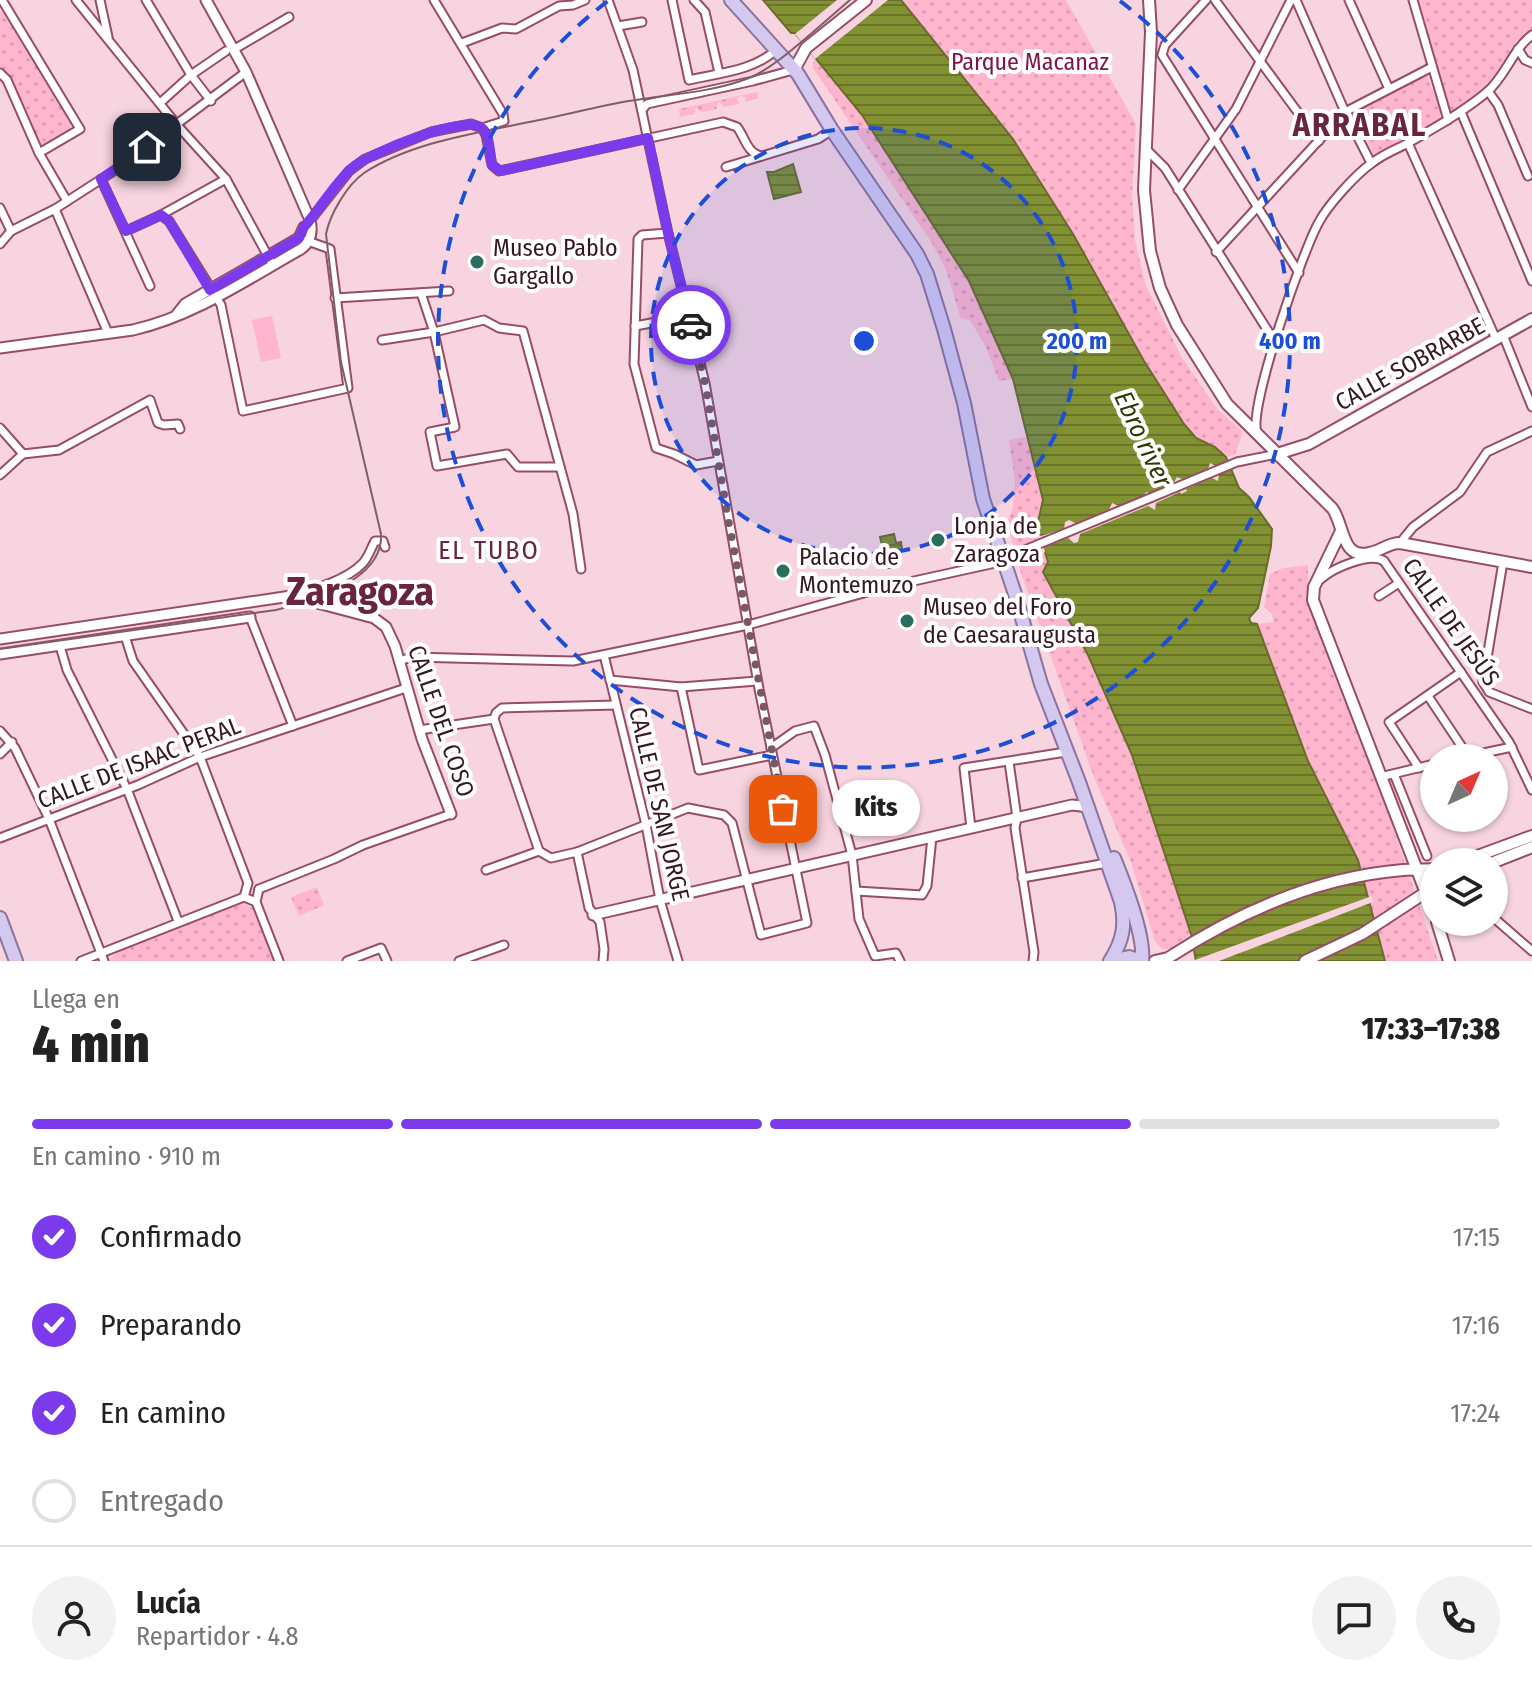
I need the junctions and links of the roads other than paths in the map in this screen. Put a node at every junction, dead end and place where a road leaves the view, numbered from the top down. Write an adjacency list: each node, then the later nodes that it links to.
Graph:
1 (76, 0): 24 (street)
2 (100, 0): 24 (street)
3 (146, 0): 39 (street)
4 (206, 0): 28 (street)
5 (434, 0): 25 (street)
6 (585, 0): 25 (street)
7 (608, 0): 21 (street)
8 (672, 0): 38 (street)
9 (694, 0): 38 (street)
10 (731, 0): 29 (main road)
11 (866, 0): 33 (main road)
12 (1206, 0): 26 (street)
13 (1215, 0): 30 (street)
14 (1294, 0): 30 (street); 45 (street)
15 (1349, 0): 40 (street)
16 (1413, 0): 32 (street)
17 (2, 3): 56 (street)
18 (1151, 3): 22 (main road)
19 (289, 17): 28 (street)
20 (642, 22): 21 (street)
21 (618, 26): 44 (street)
22 (1151, 32): 26 (street); 34 (main road)
23 (1532, 35): 27 (street)
24 (108, 37): 43 (street)
25 (462, 43): 49 (street)
26 (1163, 49): 35 (street)
27 (1518, 49): 31 (street); 41 (street)
28 (229, 50): 36 (street); 39 (street)
29 (776, 50): 33 (main road); 38 (street)
30 (1261, 62): 52 (street); 53 (street)
31 (1532, 63)
32 (1432, 67): 40 (street); 47 (street)
33 (794, 70): 44 (street); 50 (main road)
34 (1150, 70): 35 (street); 55 (main road)
35 (1169, 70): 52 (street)
36 (246, 72): 42 (street); 69 (street)
37 (0, 73): 56 (street)
38 (719, 73)
39 (191, 75): 42 (street); 43 (street)
40 (1389, 89): 45 (street)
41 (1488, 91): 46 (street); 60 (street)
42 (211, 101): 48 (street)
43 (160, 103): 48 (street)
44 (642, 110): 51 (street)
45 (1345, 112): 53 (street); 58 (street)
46 (1461, 112): 47 (street); 78 (street)
47 (1448, 120): 54 (street)
48 (177, 125): 61 (street); 62 (street)
49 (482, 128): 51 (street); 69 (street)
50 (832, 130): 57 (street); 108 (main road)
51 (648, 138): 57 (street); 72 (street)
52 (1214, 140): 63 (street); 65 (street)
53 (1319, 141): 65 (street)
54 (1408, 143): 58 (street); 89 (street)
55 (1146, 149): 63 (street); 97 (main road)
56 (39, 153): 64 (street)
57 (762, 156): 59 (street)
58 (1371, 163): 77 (street)
59 (726, 167)
60 (1528, 176)
61 (101, 179): 64 (street); 71 (street)
62 (226, 179): 68 (street); 76 (street)
63 (1178, 190): 75 (street)
64 (67, 201): 67 (street)
65 (1257, 207): 75 (street); 77 (street)
66 (0, 208): 70 (street)
67 (55, 209): 70 (street); 88 (street)
68 (161, 215): 71 (street); 81 (street)
69 (307, 224): 73 (street)
70 (11, 231): 74 (street)
71 (126, 231): 79 (street)
72 (668, 233): 84 (street); 86 (street)
73 (304, 240): 76 (street); 83 (street)
74 (0, 244)
75 (1216, 252): 91 (street)
76 (271, 261): 81 (street)
77 (1299, 273): 91 (street)
78 (1532, 281)
79 (150, 286)
80 (449, 291): 82 (street)
81 (213, 293): 83 (street); 88 (street)
82 (421, 293): 83 (street); 87 (street)
83 (335, 298)
84 (689, 316): 86 (street); 101 (street)
85 (1532, 319): 89 (main road, CALLE SOBRARBE)
86 (635, 326): 101 (street)
87 (434, 332): 90 (street); 102 (street); 102 (street)
88 (108, 333): 92 (street)
89 (1500, 337): 93 (street); 98 (main road, CALLE SOBRARBE)
90 (382, 340)
91 (1275, 342): 97 (street)
92 (0, 348)
93 (1532, 407)
94 (179, 426): 99 (street)
95 (0, 428): 99 (street)
96 (1532, 431): 106 (street)
97 (1260, 438): 100 (main road)
98 (1309, 444): 100 (main road, CALLE SOBRARBE); 104 (main road)
99 (23, 454): 103 (street)
100 (1277, 454): 104 (main road); 108 (street)
101 (718, 461): 118 (street)
102 (560, 467): 112 (street)
103 (0, 475)
104 (1299, 475): 105 (main road)
105 (1341, 529): 106 (main road); 114 (main road)
106 (1394, 543): 109 (street); 110 (main road)
107 (385, 547): 115 (street)
108 (1008, 556): 118 (street); 146 (main road)
109 (1384, 561): 113 (street, CALLE DE JESÚS); 114 (street)
110 (1503, 562): 111 (main road); 128 (street)
111 (1532, 567)
112 (581, 569)
113 (1399, 583): 116 (street); 125 (street, CALLE DE JESÚS)
114 (1315, 585): 152 (main road)
115 (291, 596): 120 (street); 124 (street, CALLE DEL COSO)
116 (1379, 596)
117 (250, 617): 119 (street); 138 (street)
118 (748, 625): 123 (street); 127 (street)
119 (125, 636): 121 (street); 148 (street)
120 (0, 639)
121 (60, 646): 122 (street); 154 (street)
122 (0, 654)
123 (604, 655): 124 (street); 126 (street, CALLE DE SAN JORGE)
124 (399, 661): 131 (street, CALLE DEL COSO)
125 (1461, 672): 129 (street, CALLE DE JESÚS); 133 (street)
126 (610, 680): 130 (street); 134 (street, CALLE DE SAN JORGE)
127 (757, 681): 130 (street); 145 (street)
128 (1483, 682): 129 (street); 132 (street, CALLE DE JESÚS)
129 (1471, 686): 135 (street, CALLE DE JESÚS)
130 (681, 687): 145 (street)
131 (406, 688): 138 (street, CALLE DE ISAAC PERAL); 139 (street, CALLE DEL COSO)
132 (1493, 694): 135 (street, CALLE DE JESÚS); 136 (street, CALLE DE JESÚS)
133 (1428, 696): 142 (street); 150 (street)
134 (616, 705): 137 (street); 161 (street, CALLE DE SAN JORGE)
135 (1484, 705): 143 (street, CALLE DE JESÚS)
136 (1528, 707)
137 (497, 713): 139 (street); 169 (street)
138 (293, 726): 148 (street, CALLE DE ISAAC PERAL)
139 (419, 730): 157 (street, CALLE DEL COSO)
140 (0, 731): 141 (street)
141 (12, 742): 147 (street); 160 (street)
142 (1456, 744)
143 (1512, 747): 144 (street); 155 (street, CALLE DE JESÚS)
144 (1508, 748)
145 (771, 752): 171 (street); 174 (street)
146 (1066, 752): 149 (street); 153 (main road)
147 (1, 753)
148 (200, 757): 154 (street, CALLE DE ISAAC PERAL); 181 (street)
149 (1009, 762): 159 (street); 162 (street)
150 (1419, 768): 151 (street)
151 (1394, 774): 152 (street); 167 (street)
152 (1380, 777): 176 (main road)
153 (1079, 782): 156 (main road); 158 (main road)
154 (127, 789): 160 (street, CALLE DE ISAAC PERAL); 190 (street)
155 (1532, 790)
156 (1085, 805): 158 (street); 159 (street); 173 (main road)
157 (451, 814): 182 (street)
158 (1098, 817): 207 (main road)
159 (1017, 818): 162 (street); 179 (street)
160 (49, 819): 165 (street, CALLE DE ISAAC PERAL); 196 (street)
161 (646, 825): 170 (street); 180 (street); 186 (street, CALLE DE SAN JORGE)
162 (971, 828): 164 (street)
163 (1532, 836): 168 (main road)
164 (932, 837): 171 (street); 183 (street)
165 (0, 838)
166 (1532, 847): 172 (main road)
167 (1424, 848)
168 (1499, 848)
169 (539, 851): 170 (street); 175 (street)
170 (577, 852): 188 (street)
171 (852, 855): 174 (street); 183 (street)
172 (1508, 856)
173 (1107, 863): 179 (street); 206 (main road)
174 (794, 869): 180 (street); 180 (street)
175 (486, 870)
176 (1416, 870): 177 (main road); 178 (main road); 208 (main road)
177 (1420, 870)
178 (1420, 876)
179 (1022, 878): 195 (street)
180 (747, 879): 186 (street)
181 (248, 883): 182 (street); 184 (street)
182 (259, 889): 187 (street)
183 (856, 891): 197 (street)
184 (244, 897): 187 (street); 190 (street)
185 (1420, 897): 209 (main road)
186 (660, 900): 188 (street); 205 (street, CALLE DE SAN JORGE)
187 (256, 902): 200 (street)
188 (593, 915): 204 (street)
189 (0, 918): 198 (main road)
190 (178, 921): 196 (street)
191 (1508, 930): 194 (street)
192 (1441, 936): 210 (main road)
193 (504, 945): 203 (street)
194 (1532, 951)
195 (1034, 956)
196 (102, 957): 199 (street)
197 (898, 957)
198 (16, 961)
199 (81, 961)
200 (279, 961)
201 (347, 961): 202 (street)
202 (387, 961)
203 (459, 961)
204 (603, 961)
205 (678, 961)
206 (1110, 961): 207 (main road)
207 (1142, 961)
208 (1155, 961)
209 (1305, 961)
210 (1449, 961)

